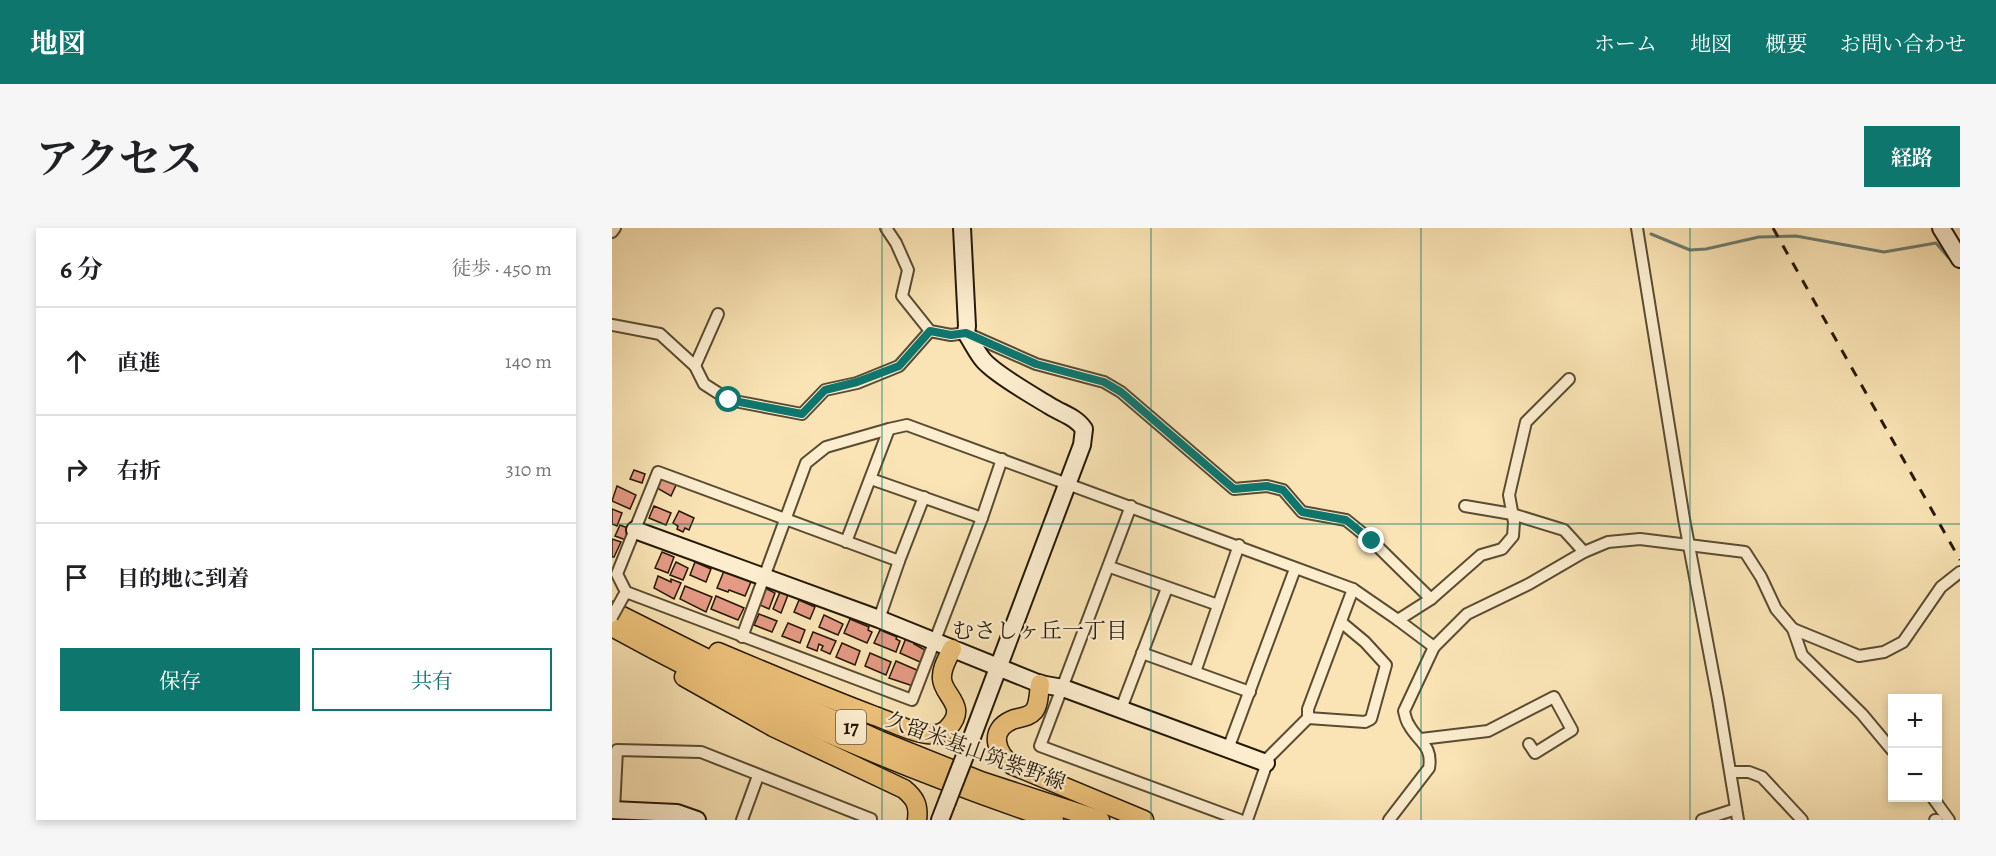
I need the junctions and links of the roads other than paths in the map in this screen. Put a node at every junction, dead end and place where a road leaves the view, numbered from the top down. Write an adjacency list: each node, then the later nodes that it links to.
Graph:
1 (615, 228): 6 (street)
2 (886, 228): 10 (street)
3 (962, 228): 11 (street)
4 (1637, 228): 26 (street)
5 (1941, 228): 7 (street)
6 (612, 232)
7 (1960, 259)
8 (718, 314): 12 (street)
9 (612, 325): 12 (street)
10 (930, 331): 11 (street); 12 (street)
11 (966, 333): 17 (street); 36 (street)
12 (695, 366)
13 (1569, 379): 21 (street)
14 (889, 429): 15 (street); 16 (street); 22 (street)
15 (1002, 459): 17 (street); 23 (street)
16 (871, 479): 18 (street); 25 (street)
17 (1067, 483): 19 (street); 51 (street)
18 (924, 497): 23 (street); 29 (street)
19 (1131, 506): 27 (street); 30 (street)
20 (1465, 506): 21 (street)
21 (1512, 514): 28 (street); 36 (street)
22 (786, 518): 24 (street); 25 (street); 33 (street)
23 (982, 518): 47 (street)
24 (635, 530): 33 (street); 37 (street)
25 (846, 542): 29 (street)
26 (1689, 544): 28 (street); 44 (street); 63 (street)
27 (1239, 545): 31 (street); 38 (street)
28 (1584, 552): 48 (street)
29 (899, 561): 40 (street)
30 (1110, 567): 34 (street); 54 (street)
31 (1295, 569): 35 (street); 55 (street)
32 (1960, 572): 44 (street)
33 (764, 578): 40 (street); 46 (street)
34 (1167, 588): 38 (street); 50 (street)
35 (1353, 589): 41 (street); 42 (street)
36 (1431, 599): 41 (street)
37 (620, 600): 39 (street, bridge); 43 (main road, 久留米基山筑紫野線 / 17); 46 (street)
38 (1218, 605): 52 (street)
39 (612, 617)
40 (879, 619): 47 (street)
41 (1398, 620): 48 (street)
42 (1341, 622): 57 (street); 57 (street)
43 (643, 627): 49 (main road); 75 (main road, 久留米基山筑紫野線 / 17)
44 (1793, 629): 60 (street)
45 (618, 630): 72 (main road); 74 (main road, 久留米基山筑紫野線 / 17)
46 (742, 637): 47 (street)
47 (934, 640): 49 (street)
48 (1434, 647): 58 (street)
49 (952, 649): 51 (street)
50 (1142, 653): 52 (street); 56 (street)
51 (999, 668): 53 (street); 73 (street, bridge)
52 (1195, 672): 55 (street)
53 (1040, 684): 54 (street); 76 (main road)
54 (1063, 688): 56 (street); 77 (street)
55 (1250, 692): 61 (street)
56 (1121, 709): 61 (street)
57 (1308, 718): 62 (street)
58 (1421, 739): 59 (street); 79 (street)
59 (1529, 744)
60 (1891, 748)
61 (1228, 749): 62 (street)
62 (1266, 764): 78 (street)
63 (1731, 772): 66 (street); 82 (street)
64 (758, 776): 67 (street); 70 (street); 71 (street)
65 (1936, 802): 83 (street)
66 (1736, 808): 80 (street); 81 (street)
67 (613, 813): 68 (street)
68 (676, 816): 69 (street)
69 (697, 820)
70 (742, 820)
71 (871, 820)
72 (917, 820)
73 (940, 820)
74 (1054, 820)
75 (1100, 820)
76 (1144, 820)
77 (1239, 820)
78 (1247, 820)
79 (1389, 820)
80 (1702, 820)
81 (1738, 820)
82 (1802, 820)
83 (1949, 820)

